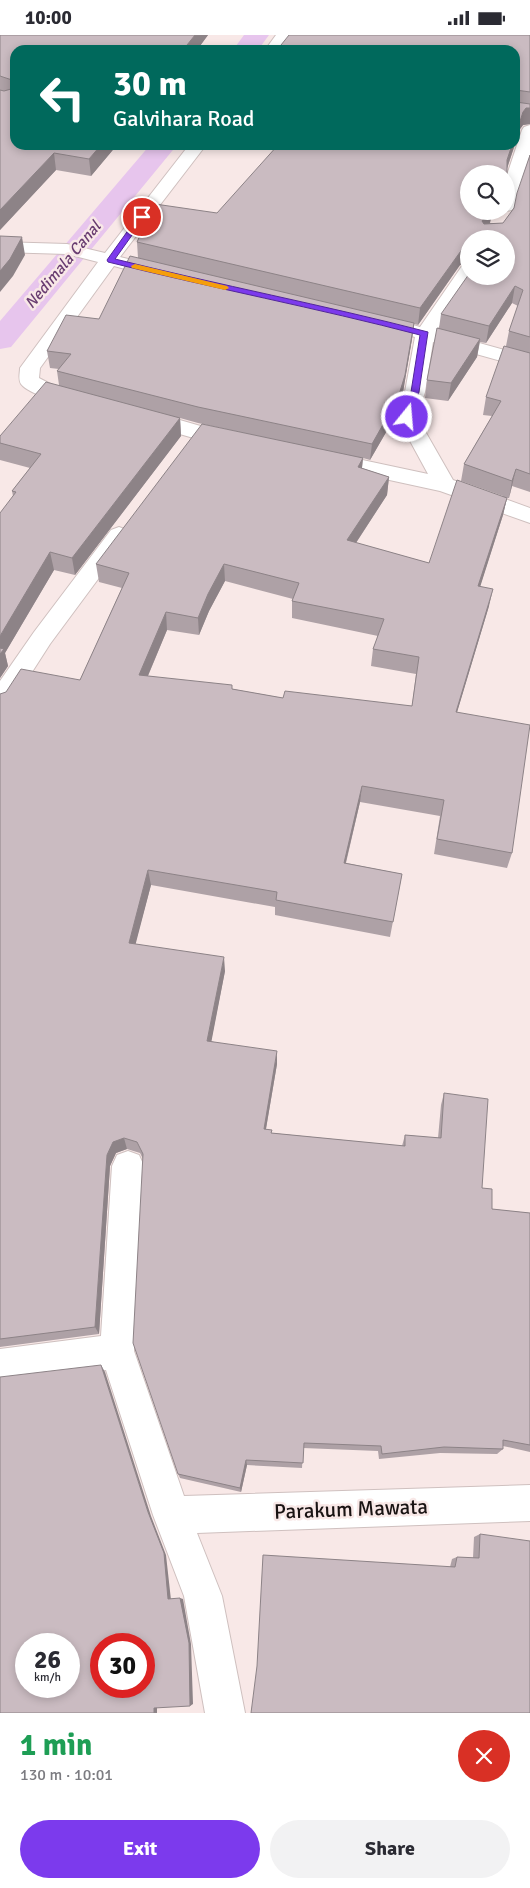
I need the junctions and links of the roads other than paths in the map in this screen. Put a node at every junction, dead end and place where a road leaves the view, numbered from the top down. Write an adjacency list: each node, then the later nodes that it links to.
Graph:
1 (530, 130): 3 (street)
2 (194, 150): 5 (street)
3 (515, 178)
4 (0, 247): 5 (street)
5 (110, 260): 6 (street); 11 (street)
6 (176, 277)
7 (460, 283): 9 (street)
8 (363, 317): 9 (street)
9 (425, 333): 10 (street); 15 (street)
10 (530, 363)
11 (95, 404)
12 (123, 411): 13 (street)
13 (200, 438)
14 (302, 454): 15 (street)
15 (445, 485): 16 (street)
16 (530, 516)
17 (132, 519): 18 (street)
18 (0, 701)
19 (128, 1166): 20 (street)
20 (117, 1351): 21 (street); 23 (street)
21 (0, 1366)
22 (530, 1503): 23 (street, Parakum Mawata)
23 (172, 1515): 24 (street)
24 (225, 1713)

